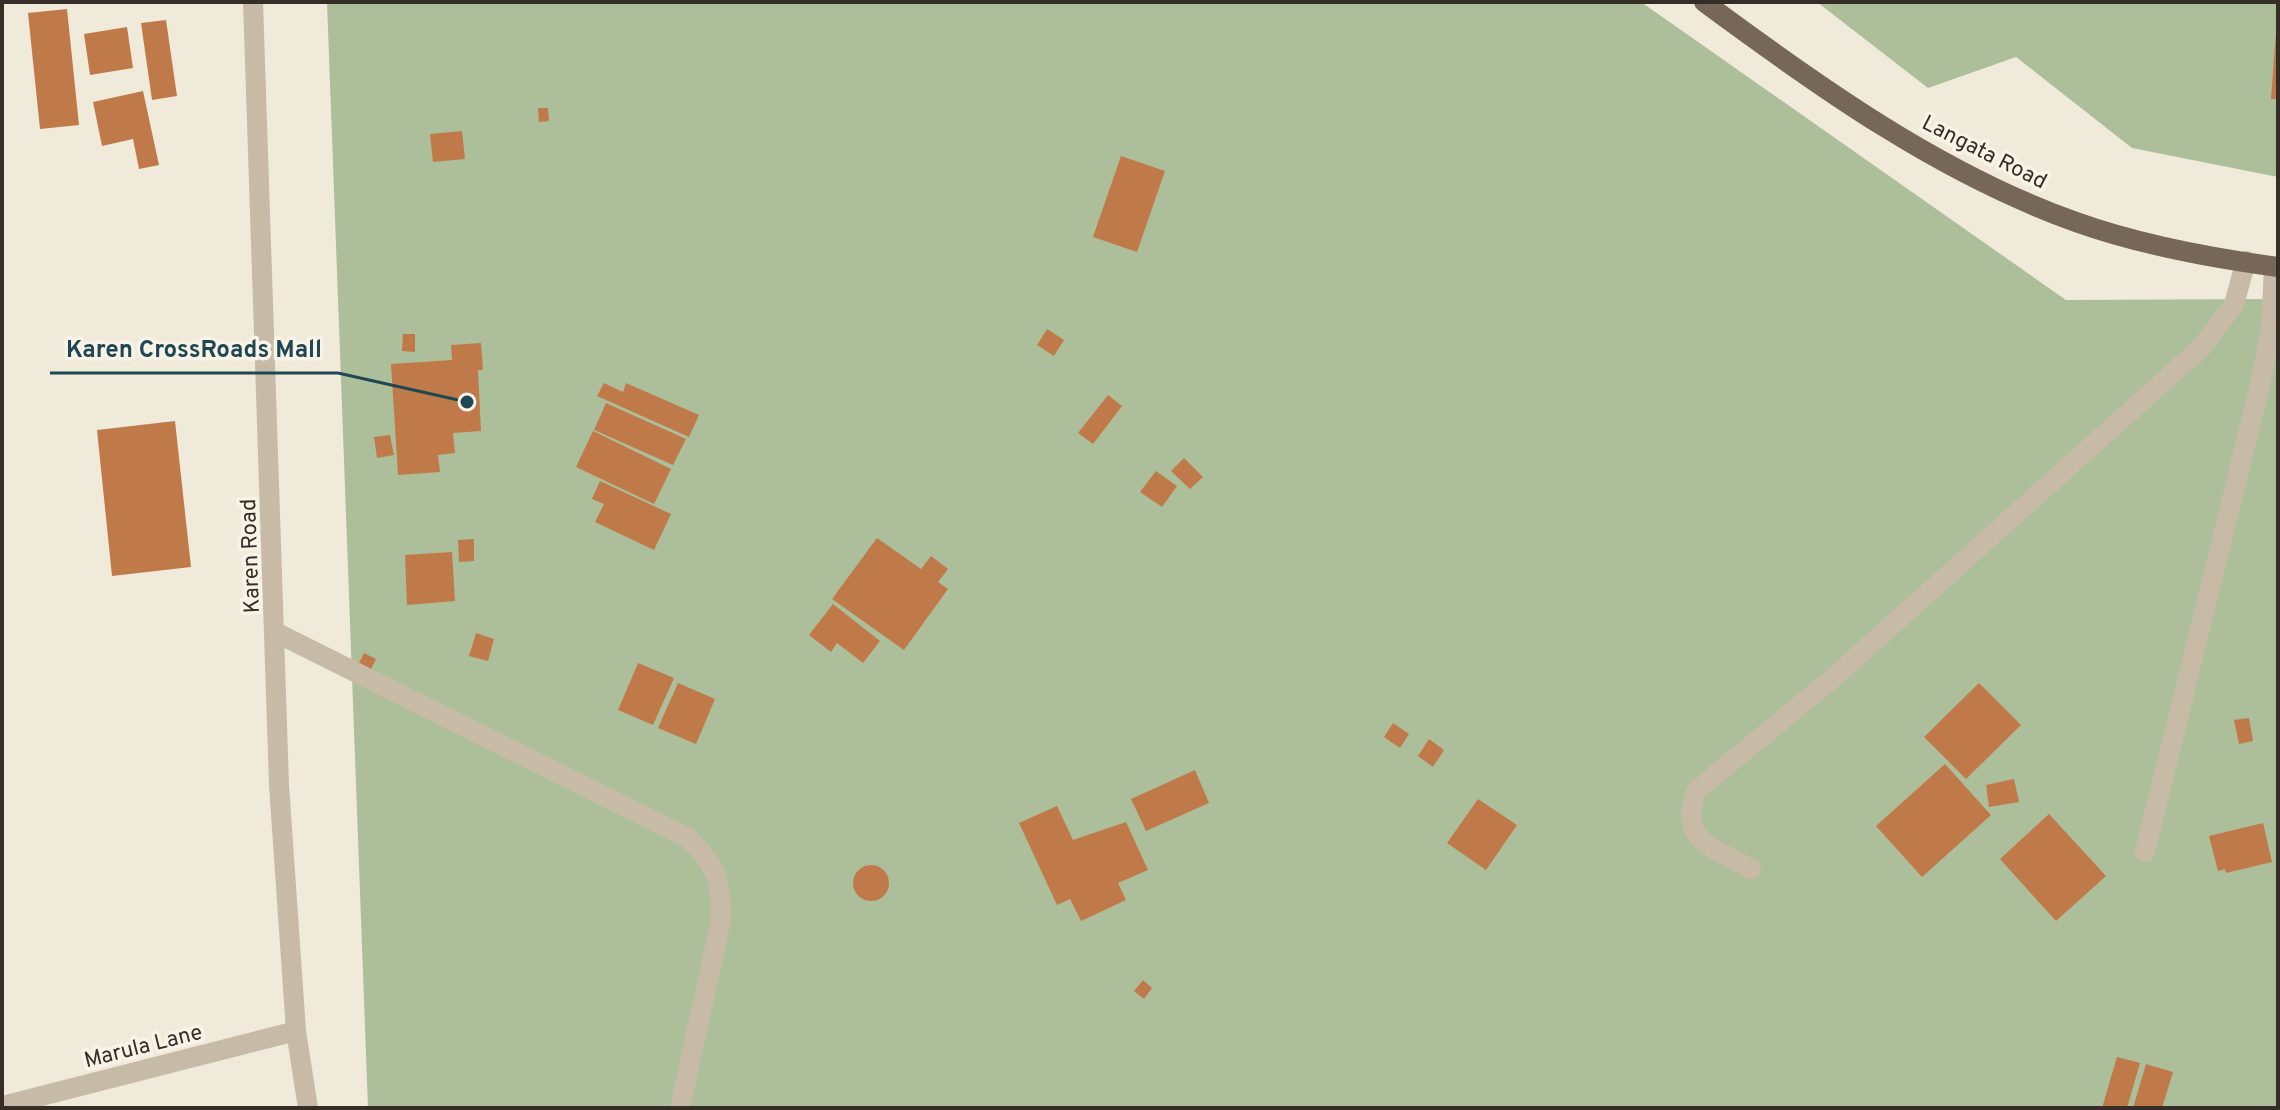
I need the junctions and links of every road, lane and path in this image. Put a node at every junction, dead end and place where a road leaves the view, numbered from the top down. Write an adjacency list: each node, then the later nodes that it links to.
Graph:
1 (253, 2): 5 (street, Karen Road)
2 (1704, 2): 3 (main road, Langata Road)
3 (2246, 261): 4 (main road, Langata Road); 7 (street)
4 (2276, 267): 6 (street)
5 (275, 632): 8 (street, Karen Road); 11 (street)
6 (2145, 852)
7 (1751, 869)
8 (296, 1031): 9 (street, Marula Lane); 10 (street, Karen Road)
9 (2, 1106)
10 (308, 1108)
11 (680, 1108)

